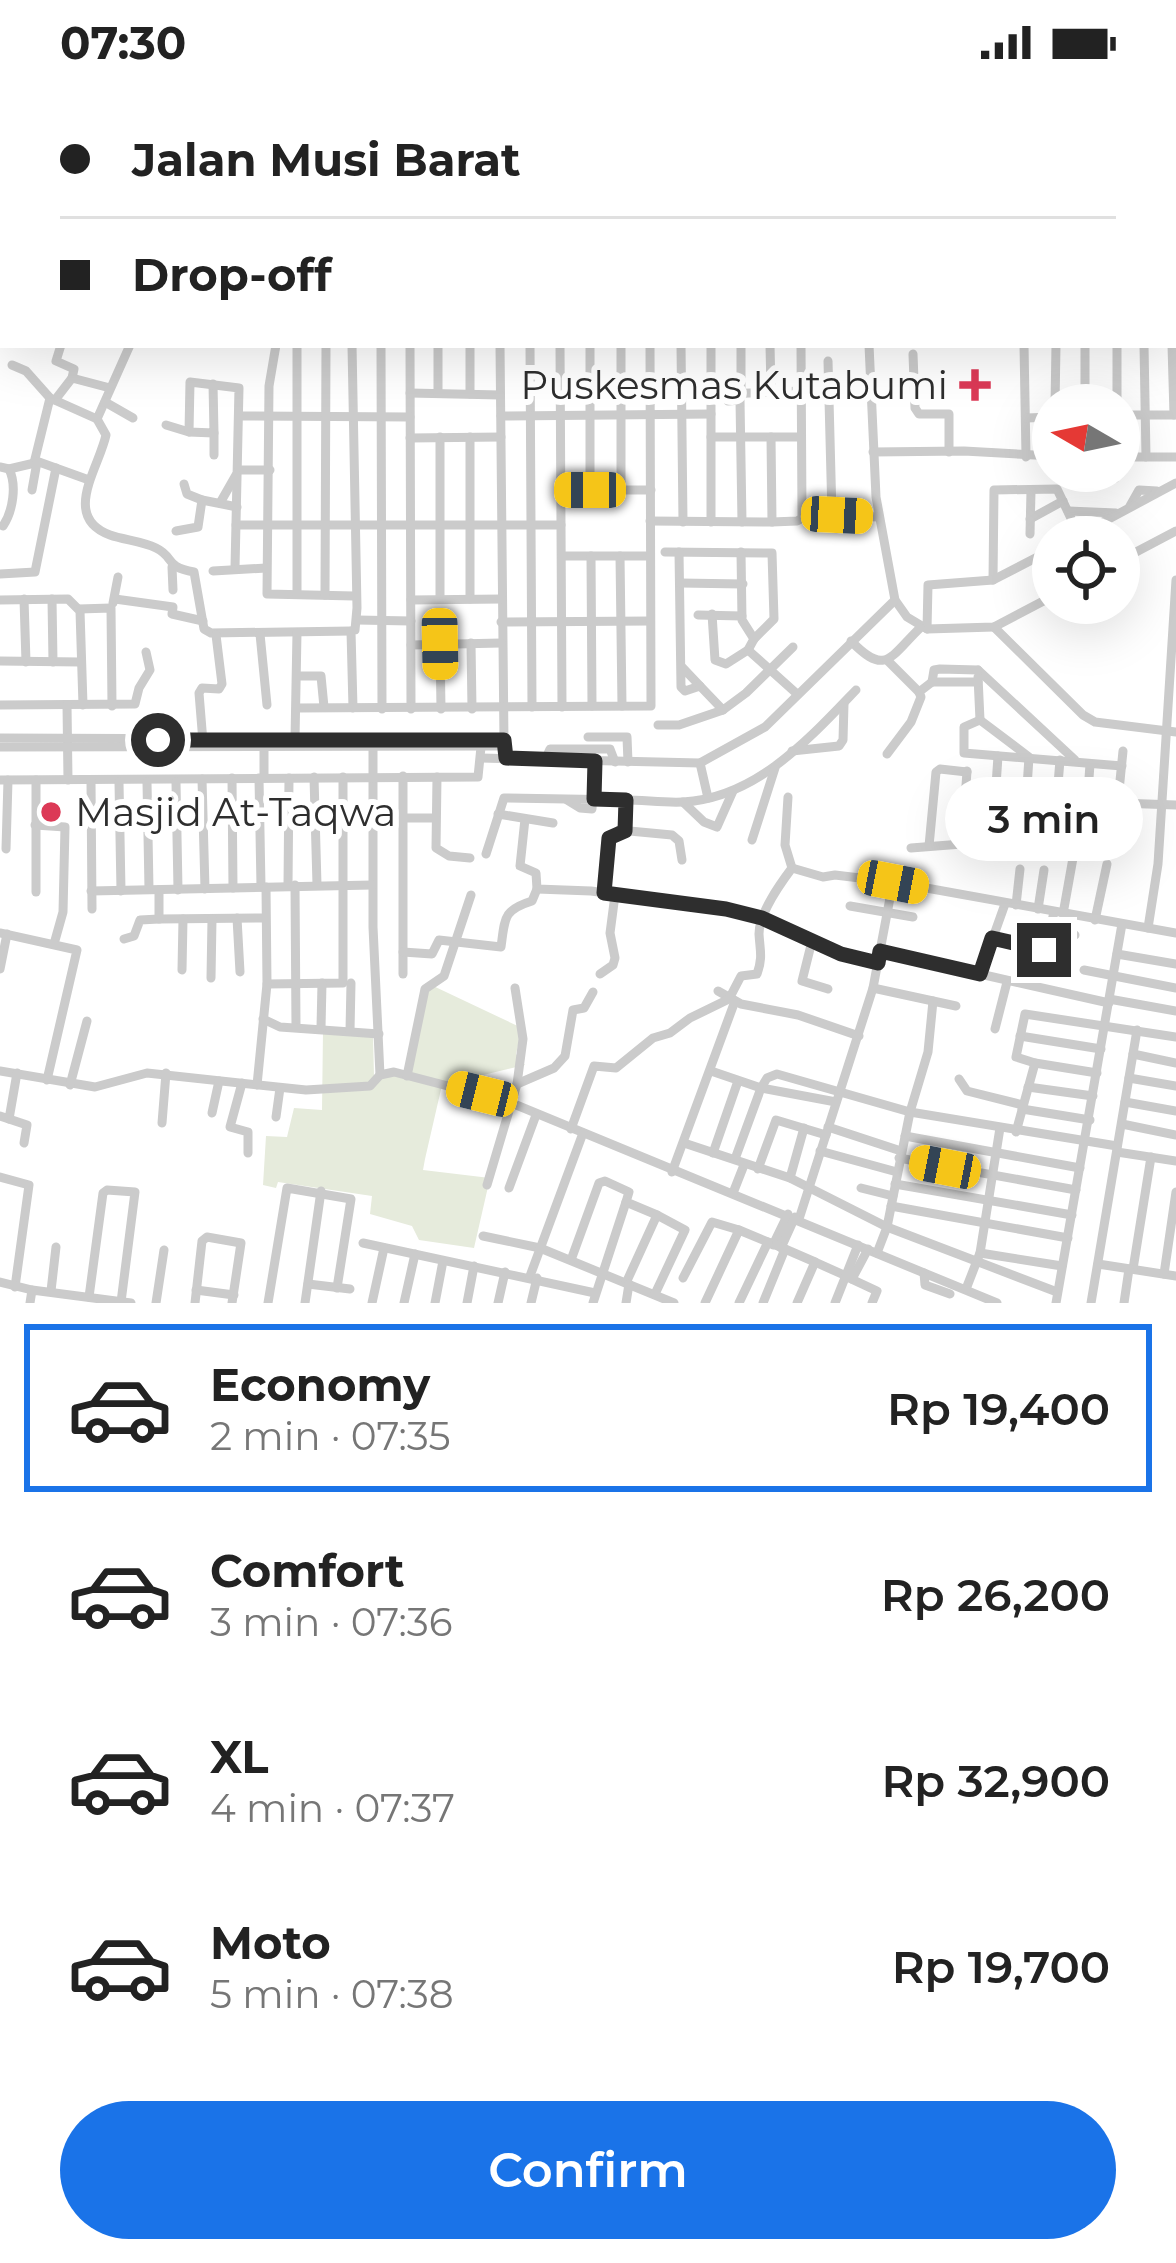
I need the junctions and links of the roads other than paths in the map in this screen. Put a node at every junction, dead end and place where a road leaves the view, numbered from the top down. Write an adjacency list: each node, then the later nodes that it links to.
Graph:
1 (60, 348): 32 (street)
2 (129, 348): 37 (street)
3 (276, 348): 53 (street)
4 (297, 348): 54 (street)
5 (326, 348): 55 (street)
6 (352, 348): 64 (street)
7 (381, 348): 65 (street)
8 (410, 348): 40 (street)
9 (438, 348): 41 (street)
10 (470, 348): 42 (street)
11 (500, 348): 43 (street)
12 (530, 348): 57 (street)
13 (560, 348): 58 (street)
14 (590, 348): 59 (street)
15 (621, 348): 60 (street)
16 (650, 348): 61 (street)
17 (681, 348): 49 (street)
18 (711, 348): 44 (street)
19 (741, 348): 46 (street)
20 (770, 348): 38 (street)
21 (801, 348): 39 (street)
22 (869, 348): 83 (street)
23 (1024, 348): 68 (street)
24 (1055, 348): 34 (street)
25 (1085, 348): 35 (street)
26 (1117, 348): 36 (street)
27 (1144, 348): 63 (street)
28 (1172, 348): 51 (street)
29 (913, 355): 84 (street)
30 (828, 361): 111 (street)
31 (12, 365): 47 (street)
32 (72, 378): 37 (street); 47 (street)
33 (213, 384): 52 (street); 72 (street); 73 (street)
34 (1055, 384)
35 (1085, 384)
36 (1117, 384)
37 (110, 388): 48 (street)
38 (771, 391): 39 (street); 46 (street)
39 (801, 391): 82 (street)
40 (410, 393): 41 (street); 66 (street)
41 (438, 393): 42 (street)
42 (470, 394): 43 (street)
43 (500, 394): 56 (street)
44 (711, 394): 45 (street); 50 (street)
45 (728, 394): 46 (street); 80 (street)
46 (741, 394)
47 (53, 399): 70 (street); 91 (street)
48 (105, 402): 67 (street); 70 (street)
49 (681, 415): 50 (street); 61 (street); 118 (street)
50 (711, 415): 74 (street)
51 (1175, 415): 63 (street)
52 (240, 416): 53 (street); 94 (street)
53 (269, 416): 54 (street); 95 (street)
54 (298, 416): 55 (street); 124 (street)
55 (326, 416): 64 (street); 125 (street)
56 (501, 416): 57 (street); 79 (street)
57 (530, 416): 58 (street); 132 (street)
58 (560, 416): 59 (street); 100 (street)
59 (590, 416): 60 (street); 101 (street)
60 (621, 416): 61 (street); 102 (street)
61 (651, 416): 103 (street)
62 (1140, 416): 63 (street)
63 (1144, 416): 89 (street)
64 (352, 417): 65 (street); 122 (street)
65 (381, 417): 66 (street); 126 (street)
66 (410, 417): 76 (street)
67 (133, 418)
68 (1025, 418): 69 (street); 86 (street)
69 (1032, 418)
70 (101, 424): 75 (street); 96 (street)
71 (166, 424): 72 (street)
72 (189, 432): 73 (street)
73 (214, 433): 85 (street)
74 (711, 436): 80 (street); 119 (street)
75 (118, 437)
76 (410, 437): 77 (street); 127 (street)
77 (440, 437): 78 (street); 129 (street)
78 (470, 437): 79 (street); 130 (street)
79 (501, 437): 131 (street)
80 (742, 437): 81 (street); 120 (street)
81 (771, 437): 82 (street); 121 (street)
82 (801, 437): 112 (street)
83 (873, 452): 84 (street); 115 (street)
84 (950, 452): 86 (street)
85 (214, 455)
86 (1026, 457): 87 (street)
87 (1032, 457)
88 (1140, 457): 89 (street)
89 (1146, 457): 90 (street)
90 (1176, 457)
91 (35, 462): 92 (street); 93 (street); 99 (street)
92 (56, 467): 96 (street); 151 (street)
93 (4, 468): 134 (street)
94 (239, 470): 95 (street); 107 (street); 108 (street)
95 (269, 470): 123 (street)
96 (89, 480): 147 (street)
97 (1176, 483): 110 (street)
98 (184, 484): 106 (street)
99 (32, 490)
100 (561, 490): 101 (street); 133 (street)
101 (590, 490): 102 (street)
102 (621, 490): 103 (street)
103 (651, 490): 117 (street)
104 (1031, 490): 116 (street); 153 (street)
105 (1059, 492): 109 (street)
106 (202, 500): 107 (street); 135 (street)
107 (220, 503): 108 (street)
108 (237, 506): 128 (street)
109 (1066, 506): 110 (street); 113 (street); 116 (street)
110 (1116, 513): 114 (street)
111 (832, 515): 112 (street); 115 (street)
112 (802, 516): 121 (street)
113 (1070, 516)
114 (1111, 516)
115 (879, 518): 168 (street)
116 (1030, 519): 137 (street)
117 (650, 521): 118 (street); 145 (street)
118 (682, 521): 119 (street)
119 (711, 522): 120 (street)
120 (742, 522): 121 (street)
121 (772, 522)
122 (353, 523): 125 (street); 126 (street); 160 (street)
123 (268, 524): 124 (street); 128 (street); 149 (street)
124 (298, 524): 125 (street); 158 (street)
125 (326, 524): 159 (street)
126 (382, 524): 127 (street); 177 (street)
127 (411, 524): 129 (street); 167 (street)
128 (236, 525): 148 (street)
129 (440, 525): 130 (street); 163 (street)
130 (470, 525): 131 (street); 164 (street)
131 (501, 525): 132 (street); 165 (street)
132 (531, 525): 133 (street); 175 (street)
133 (561, 525): 142 (street)
134 (3, 526)
135 (176, 531)
136 (1176, 531): 138 (street)
137 (1030, 534)
138 (1140, 550)
139 (665, 552): 140 (street)
140 (679, 552): 141 (street); 155 (street)
141 (742, 552): 156 (street); 194 (street)
142 (562, 556): 143 (street); 179 (street)
143 (591, 556): 144 (street); 180 (street)
144 (620, 556): 145 (street); 181 (street)
145 (650, 556): 182 (street)
146 (1032, 560): 153 (street)
147 (172, 567): 157 (street); 176 (street)
148 (235, 568): 149 (street); 150 (street)
149 (266, 568): 158 (street)
150 (213, 571)
151 (0, 574)
152 (118, 577): 169 (street)
153 (993, 580): 186 (street)
154 (1176, 580): 231 (street)
155 (680, 583): 156 (street); 228 (street)
156 (743, 584): 174 (street)
157 (173, 590)
158 (297, 594): 159 (street)
159 (325, 595): 160 (street)
160 (354, 596): 184 (street)
161 (24, 599): 162 (street); 166 (street); 200 (street)
162 (52, 599): 171 (street); 201 (street)
163 (440, 599): 164 (street); 167 (street)
164 (470, 599): 165 (street)
165 (502, 599): 183 (street)
166 (0, 600)
167 (411, 600): 178 (street)
168 (895, 600): 186 (street); 190 (street)
169 (113, 603): 171 (street); 176 (street); 215 (street)
170 (1032, 607): 185 (street)
171 (79, 609): 202 (street)
172 (712, 614): 173 (street); 174 (street); 194 (street)
173 (698, 615)
174 (742, 616): 194 (street)
175 (532, 620): 179 (street); 183 (street); 220 (street)
176 (203, 621): 188 (street)
177 (381, 621): 178 (street); 184 (street); 224 (street)
178 (411, 621): 195 (street)
179 (561, 621): 180 (street); 221 (street)
180 (591, 621): 181 (street); 216 (street)
181 (620, 621): 182 (street); 217 (street)
182 (650, 621): 217 (street)
183 (501, 622): 192 (street)
184 (354, 626): 187 (street); 223 (street)
185 (994, 627): 186 (street); 231 (street)
186 (924, 628): 198 (street)
187 (297, 633): 189 (street); 204 (street)
188 (216, 634): 189 (street); 236 (street)
189 (260, 634): 214 (street)
190 (851, 641): 198 (street); 207 (street)
191 (471, 643): 192 (street); 193 (street); 227 (street)
192 (502, 643): 219 (street)
193 (440, 644): 195 (street); 226 (street)
194 (751, 644): 203 (street)
195 (411, 645): 225 (street)
196 (793, 647): 203 (street)
197 (146, 652): 215 (street)
198 (887, 660): 209 (street)
199 (0, 661): 200 (street)
200 (26, 662): 201 (street)
201 (53, 662): 202 (street)
202 (80, 662): 213 (street)
203 (770, 669): 207 (street); 228 (street)
204 (297, 676): 218 (street); 222 (street)
205 (978, 676): 209 (street); 229 (street); 250 (street)
206 (856, 690): 210 (street)
207 (796, 692): 254 (street)
208 (902, 698): 209 (street)
209 (919, 698): 244 (street)
210 (844, 703): 241 (street); 241 (street)
211 (0, 705): 212 (street)
212 (67, 705): 213 (street); 239 (street)
213 (82, 705): 215 (street)
214 (267, 705)
215 (112, 706)
216 (592, 706): 217 (street); 221 (street)
217 (622, 706)
218 (324, 707): 222 (street); 223 (street)
219 (504, 707): 220 (street); 227 (street); 240 (street)
220 (532, 707): 221 (street)
221 (562, 707)
222 (297, 708): 233 (street)
223 (353, 708): 224 (street)
224 (382, 709): 225 (street)
225 (408, 709): 226 (street); 234 (street)
226 (441, 709): 227 (street)
227 (472, 709)
228 (723, 710): 230 (street)
229 (980, 720): 245 (street); 247 (street)
230 (658, 725)
231 (1171, 731): 282 (street)
232 (588, 737): 252 (street)
233 (295, 739): 237 (street); 238 (street)
234 (404, 739): 238 (street); 240 (street)
235 (0, 743): 239 (street)
236 (203, 743): 237 (street); 239 (street)
237 (264, 743): 238 (street); 265 (street)
238 (373, 743): 243 (street); 259 (street)
239 (68, 745): 270 (street)
240 (505, 748): 243 (street); 248 (street)
241 (792, 751): 257 (street)
242 (1123, 751): 256 (street)
243 (481, 753): 263 (street)
244 (887, 754)
245 (968, 754): 246 (street); 258 (street)
246 (998, 756): 247 (street); 299 (street)
247 (1029, 757): 253 (street); 301 (street)
248 (545, 760): 249 (street); 251 (street)
249 (595, 761): 251 (street); 278 (street)
250 (1076, 761): 253 (street); 255 (street)
251 (615, 762): 252 (street)
252 (628, 762): 254 (street)
253 (1061, 762): 292 (street)
254 (700, 763): 277 (street)
255 (1090, 764): 256 (street); 293 (street)
256 (1122, 766): 281 (street)
257 (776, 768): 275 (street); 294 (street)
258 (967, 772): 297 (street); 298 (street)
259 (371, 776): 260 (street); 262 (street); 308 (street)
260 (403, 776): 263 (street); 284 (street)
261 (314, 777): 262 (street); 266 (street); 316 (street)
262 (343, 777): 317 (street)
263 (436, 777): 285 (street)
264 (232, 778): 265 (street); 267 (street); 296 (street)
265 (262, 778): 266 (street); 319 (street)
266 (289, 778): 315 (street)
267 (202, 779): 274 (street); 295 (street)
268 (4, 780): 269 (street); 302 (street)
269 (36, 780): 270 (street); 288 (street)
270 (68, 780): 271 (street)
271 (91, 781): 272 (street); 290 (street)
272 (118, 782): 273 (street); 326 (street)
273 (147, 782): 274 (street); 323 (street)
274 (176, 782): 324 (street)
275 (733, 791): 277 (street); 280 (street)
276 (788, 797): 311 (street)
277 (708, 798): 280 (street)
278 (594, 799): 279 (street); 283 (street)
279 (626, 800): 280 (street); 291 (street)
280 (683, 802)
281 (1119, 802): 282 (street); 293 (street)
282 (1170, 808): 349 (street)
283 (498, 814): 286 (street); 304 (street)
284 (403, 818): 285 (street); 309 (street)
285 (436, 818): 305 (street)
286 (525, 819): 287 (street); 322 (street)
287 (553, 823)
288 (35, 825): 289 (street); 303 (street)
289 (65, 827): 290 (street); 358 (street)
290 (92, 828): 325 (street)
291 (625, 831): 307 (street); 328 (street)
292 (1054, 833): 293 (street); 301 (street)
293 (1084, 836)
294 (752, 840)
295 (204, 841): 296 (street); 321 (street)
296 (233, 842): 320 (street)
297 (962, 844): 298 (street); 299 (street)
298 (928, 845): 300 (street)
299 (992, 845): 301 (street)
300 (911, 848)
301 (1022, 848)
302 (3, 849): 303 (street)
303 (34, 850): 327 (street)
304 (486, 854)
305 (470, 858)
306 (1073, 858): 336 (street)
307 (682, 860)
308 (372, 861): 309 (street); 318 (street)
309 (402, 862): 348 (street)
310 (1107, 864): 345 (street)
311 (792, 868): 314 (street); 341 (street)
312 (1020, 869): 331 (street)
313 (1044, 870): 334 (street)
314 (893, 882): 331 (street); 337 (street)
315 (292, 885): 316 (street); 319 (street); 373 (street)
316 (316, 885): 317 (street)
317 (344, 885): 318 (street); 375 (street)
318 (372, 885): 347 (street)
319 (263, 887): 320 (street); 340 (street)
320 (233, 888): 321 (street)
321 (205, 889): 324 (street)
322 (537, 889): 328 (street); 357 (street)
323 (154, 890): 324 (street); 326 (street); 342 (street)
324 (178, 890)
325 (91, 891): 326 (street); 333 (street)
326 (121, 891)
327 (36, 892)
328 (609, 894): 335 (street); 368 (street)
329 (730, 894): 335 (street)
330 (471, 896): 357 (street)
331 (1010, 904): 334 (street); 354 (street)
332 (850, 906): 337 (street)
333 (92, 909)
334 (1038, 909): 336 (street)
335 (728, 910): 341 (street)
336 (1058, 913): 345 (street); 350 (street)
337 (887, 914): 338 (street); 361 (street)
338 (913, 917)
339 (237, 918): 340 (street); 344 (street); 366 (street)
340 (265, 918): 377 (street)
341 (762, 918): 356 (street); 384 (street)
342 (159, 919): 343 (street); 355 (street)
343 (183, 919): 344 (street); 364 (street)
344 (212, 919): 371 (street)
345 (1095, 920): 346 (street)
346 (1122, 924): 349 (street); 360 (street)
347 (373, 927): 348 (street); 376 (street)
348 (403, 928): 359 (street)
349 (1148, 928): 352 (street)
350 (1050, 930): 353 (street); 354 (street)
351 (3, 933): 358 (street); 363 (street)
352 (1176, 933)
353 (1075, 935)
354 (992, 938): 369 (street)
355 (124, 939)
356 (812, 941): 361 (street); 381 (street)
357 (453, 943): 359 (street); 411 (street)
358 (54, 944): 414 (street)
359 (404, 952): 367 (street)
360 (1117, 954): 362 (street); 370 (street)
361 (879, 957): 369 (street); 379 (street)
362 (1176, 964)
363 (0, 969)
364 (182, 970)
365 (1084, 970): 370 (street)
366 (240, 972)
367 (403, 974)
368 (600, 974)
369 (980, 974): 372 (street)
370 (1113, 976): 380 (street); 386 (street)
371 (211, 977)
372 (1007, 982): 386 (street); 394 (street)
373 (295, 983): 374 (street); 377 (street); 392 (street)
374 (322, 983): 375 (street); 393 (street)
375 (347, 983): 376 (street); 396 (street)
376 (375, 983): 397 (street)
377 (267, 984): 389 (street)
378 (515, 988): 419 (street)
379 (873, 988): 385 (street); 398 (street)
380 (1176, 988)
381 (828, 989)
382 (718, 991): 384 (street)
383 (593, 992): 419 (street)
384 (732, 1000): 398 (street); 406 (street); 442 (street)
385 (933, 1001): 387 (street); 432 (street)
386 (1109, 1001): 388 (street); 391 (street)
387 (956, 1006)
388 (1176, 1011)
389 (263, 1019): 392 (street); 418 (street)
390 (87, 1022): 420 (street)
391 (1105, 1027): 395 (street); 399 (street); 401 (street)
392 (296, 1028): 393 (street)
393 (322, 1028): 396 (street)
394 (995, 1029)
395 (1138, 1030): 400 (street); 402 (street)
396 (350, 1031): 397 (street)
397 (379, 1034): 410 (street)
398 (859, 1036): 425 (street)
399 (1019, 1036): 401 (street); 403 (street)
400 (1176, 1037)
401 (1101, 1049): 409 (street)
402 (1133, 1054): 404 (street); 412 (street)
403 (1035, 1063): 409 (street); 421 (street)
404 (1176, 1063)
405 (0, 1071): 407 (street)
406 (711, 1071): 416 (street); 449 (street)
407 (17, 1073): 414 (street); 435 (street)
408 (166, 1073): 415 (street); 420 (street); 438 (street)
409 (1097, 1073): 426 (street)
410 (380, 1075): 411 (street); 423 (street)
411 (407, 1076): 427 (street)
412 (1129, 1078): 422 (street); 429 (street)
413 (959, 1079): 430 (street)
414 (46, 1080): 420 (street)
415 (219, 1081): 417 (street); 433 (street)
416 (738, 1081): 424 (street); 454 (street)
417 (242, 1083): 418 (street); 453 (street)
418 (257, 1084): 423 (street)
419 (517, 1084): 427 (street)
420 (70, 1085)
421 (1028, 1087): 426 (street); 430 (street)
422 (1176, 1087)
423 (280, 1088): 436 (street)
424 (761, 1088): 425 (street); 428 (street); 458 (street)
425 (840, 1089): 428 (street); 432 (street)
426 (1093, 1096): 437 (street)
427 (509, 1102): 434 (street); 466 (street)
428 (836, 1102): 443 (street)
429 (1125, 1102): 431 (street); 439 (street)
430 (1023, 1107): 437 (street); 444 (street)
431 (1176, 1111)
432 (910, 1112): 441 (street); 446 (street)
433 (212, 1113)
434 (536, 1115): 442 (street); 467 (street)
435 (5, 1117): 448 (street)
436 (275, 1117)
437 (1090, 1120): 447 (street)
438 (162, 1123)
439 (1122, 1124): 445 (street); 450 (street)
440 (804, 1128): 443 (street); 460 (street); 464 (street)
441 (1000, 1128): 444 (street); 452 (street)
442 (577, 1131): 461 (street); 491 (street)
443 (827, 1131): 451 (street); 455 (street)
444 (1016, 1132): 447 (street)
445 (1176, 1135)
446 (905, 1136): 452 (street); 455 (street)
447 (1085, 1141): 450 (street); 459 (street)
448 (24, 1143)
449 (684, 1143): 454 (street); 461 (street)
450 (1117, 1149): 456 (street); 499 (street)
451 (820, 1151): 465 (street); 469 (street)
452 (995, 1152): 459 (street); 462 (street)
453 (248, 1153)
454 (713, 1154): 458 (street)
455 (900, 1155): 462 (street); 465 (street)
456 (1150, 1157): 457 (street); 502 (street)
457 (1176, 1161)
458 (740, 1162): 460 (street); 473 (street)
459 (1080, 1168): 470 (street)
460 (758, 1169): 464 (street)
461 (672, 1172): 473 (street)
462 (991, 1176): 470 (street); 474 (street)
463 (0, 1177): 513 (street)
464 (790, 1178): 469 (street)
465 (896, 1178): 474 (street); 475 (street)
466 (487, 1186)
467 (509, 1188)
468 (861, 1188): 475 (street)
469 (810, 1190): 479 (street); 481 (street)
470 (1076, 1190): 478 (street)
471 (321, 1191): 511 (street); 514 (street); 532 (street)
472 (1176, 1192): 505 (street)
473 (734, 1193): 479 (street)
474 (987, 1199): 478 (street); 480 (street)
475 (892, 1201): 480 (street); 481 (street)
476 (626, 1202): 477 (street); 496 (street); 503 (street)
477 (657, 1215): 482 (street); 510 (street)
478 (1072, 1215): 486 (street)
479 (794, 1217): 488 (street); 492 (street)
480 (982, 1223): 486 (street); 495 (street)
481 (886, 1227): 492 (street); 495 (street)
482 (685, 1230): 485 (street); 521 (street)
483 (739, 1230): 485 (street); 488 (street); 544 (street)
484 (483, 1236): 491 (street)
485 (703, 1238): 508 (street)
486 (1068, 1238): 501 (street)
487 (364, 1243): 490 (street)
488 (777, 1246): 498 (street); 545 (street); 546 (street)
489 (56, 1247): 520 (street)
490 (384, 1248): 494 (street); 534 (street)
491 (540, 1248): 496 (street); 506 (street)
492 (868, 1249): 507 (street); 522 (street)
493 (164, 1250): 530 (street)
494 (415, 1254): 497 (street); 535 (street)
495 (978, 1258): 501 (street); 516 (street); 525 (street)
496 (571, 1260): 503 (street)
497 (443, 1261): 500 (street); 536 (street)
498 (814, 1262): 507 (street); 547 (street)
499 (1098, 1264): 502 (street); 551 (street)
500 (474, 1266): 504 (street); 537 (street)
501 (1062, 1267): 525 (street)
502 (1131, 1269): 505 (street); 552 (street)
503 (601, 1271): 510 (street); 524 (street)
504 (505, 1272): 506 (street); 538 (street)
505 (1170, 1275)
506 (533, 1277): 512 (street); 539 (street)
507 (848, 1277): 548 (street); 549 (street)
508 (683, 1278)
509 (0, 1282): 513 (street)
510 (628, 1283): 519 (street); 541 (street)
511 (308, 1284): 514 (street); 533 (street)
512 (566, 1285): 524 (street); 540 (street)
513 (15, 1287): 517 (street)
514 (337, 1288): 515 (street)
515 (350, 1289)
516 (966, 1289): 522 (street); 550 (street)
517 (32, 1290): 520 (street); 528 (street)
518 (196, 1290): 526 (street); 526 (street); 531 (street)
519 (643, 1290): 521 (street); 542 (street)
520 (51, 1292): 523 (street)
521 (655, 1294): 543 (street)
522 (950, 1294)
523 (89, 1297): 527 (street); 527 (street)
524 (594, 1298)
525 (1057, 1298)
526 (233, 1299)
527 (122, 1302): 529 (street)
528 (30, 1303)
529 (131, 1303)
530 (156, 1303)
531 (195, 1303)
532 (268, 1303)
533 (305, 1303)
534 (372, 1303)
535 (404, 1303)
536 (435, 1303)
537 (467, 1303)
538 (498, 1303)
539 (531, 1303)
540 (562, 1303)
541 (626, 1303)
542 (637, 1303)
543 (673, 1303)
544 (705, 1303)
545 (739, 1303)
546 (763, 1303)
547 (797, 1303)
548 (836, 1303)
549 (872, 1303)
550 (997, 1303)
551 (1091, 1303)
552 (1124, 1303)

